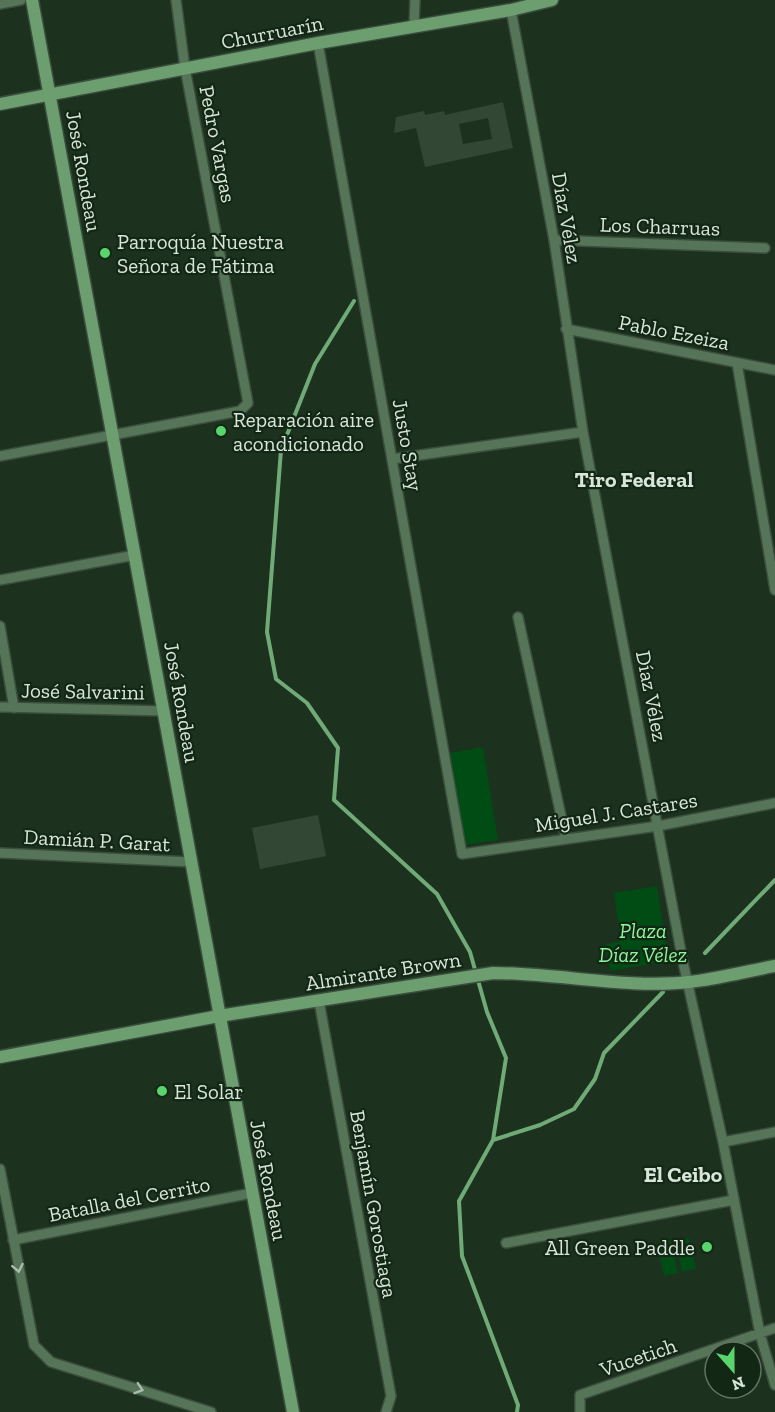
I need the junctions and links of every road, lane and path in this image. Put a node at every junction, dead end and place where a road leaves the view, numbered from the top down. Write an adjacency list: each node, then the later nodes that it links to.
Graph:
1 (21, 0): 6 (street)
2 (32, 0): 11 (street, José Rondeau)
3 (176, 0): 10 (street, Pedro Vargas)
4 (415, 0): 8 (street)
5 (552, 0): 7 (street, Churruarín)
6 (0, 4)
7 (511, 10): 8 (street, Churruarín); 13 (street, Díaz Vélez)
8 (414, 26): 9 (street, Churruarín)
9 (318, 43): 10 (street, Churruarín); 21 (street, Justo Stay)
10 (185, 68): 11 (street, Churruarín); 19 (street, Pedro Vargas)
11 (51, 94): 12 (street, Churruarín); 19 (street, José Rondeau)
12 (0, 104)
13 (554, 240): 14 (street, Los Charruas); 15 (street, Díaz Vélez)
14 (765, 248)
15 (566, 329): 16 (street, Pablo Ezeiza); 18 (street, Díaz Vélez)
16 (737, 363): 17 (street, Pablo Ezeiza); 24 (street)
17 (775, 370)
18 (584, 432): 21 (street); 31 (street, Díaz Vélez)
19 (112, 435): 20 (street); 22 (street, José Rondeau)
20 (0, 456)
21 (392, 459): 34 (street, Justo Stay)
22 (135, 555): 23 (street); 29 (street, José Rondeau)
23 (0, 580)
24 (775, 590)
25 (518, 617): 32 (street)
26 (0, 626): 28 (street)
27 (0, 707): 28 (street, José Salvarini)
28 (14, 708): 29 (street, José Salvarini)
29 (165, 711): 35 (street, José Rondeau)
30 (775, 802): 31 (street, Miguel J. Castares)
31 (658, 826): 32 (street, Miguel J. Castares); 37 (street, Díaz Vélez)
32 (566, 839): 34 (street, Miguel J. Castares)
33 (0, 853): 35 (street, Damián P. Garat)
34 (462, 854)
35 (191, 862): 39 (street, José Rondeau)
36 (775, 966): 37 (street, Almirante Brown)
37 (689, 982): 38 (street, Almirante Brown); 42 (street, Díaz Vélez)
38 (319, 1001): 39 (street, Almirante Brown); 53 (street, Benjamín Gorostiaga)
39 (219, 1016): 40 (street, Almirante Brown); 44 (street, José Rondeau)
40 (0, 1057)
41 (775, 1132): 42 (street)
42 (723, 1142): 45 (street, Díaz Vélez)
43 (0, 1169): 46 (street)
44 (252, 1193): 46 (street, Batalla del Cerrito); 52 (street, José Rondeau)
45 (734, 1200): 47 (street); 49 (street, Díaz Vélez)
46 (13, 1240): 51 (street, one-way to 51)
47 (506, 1244)
48 (775, 1328): 49 (street, Vucetich)
49 (760, 1334): 50 (street, Díaz Vélez); 54 (street, Vucetich)
50 (775, 1385)
51 (211, 1412)
52 (293, 1412)
53 (386, 1412)
54 (580, 1412)

